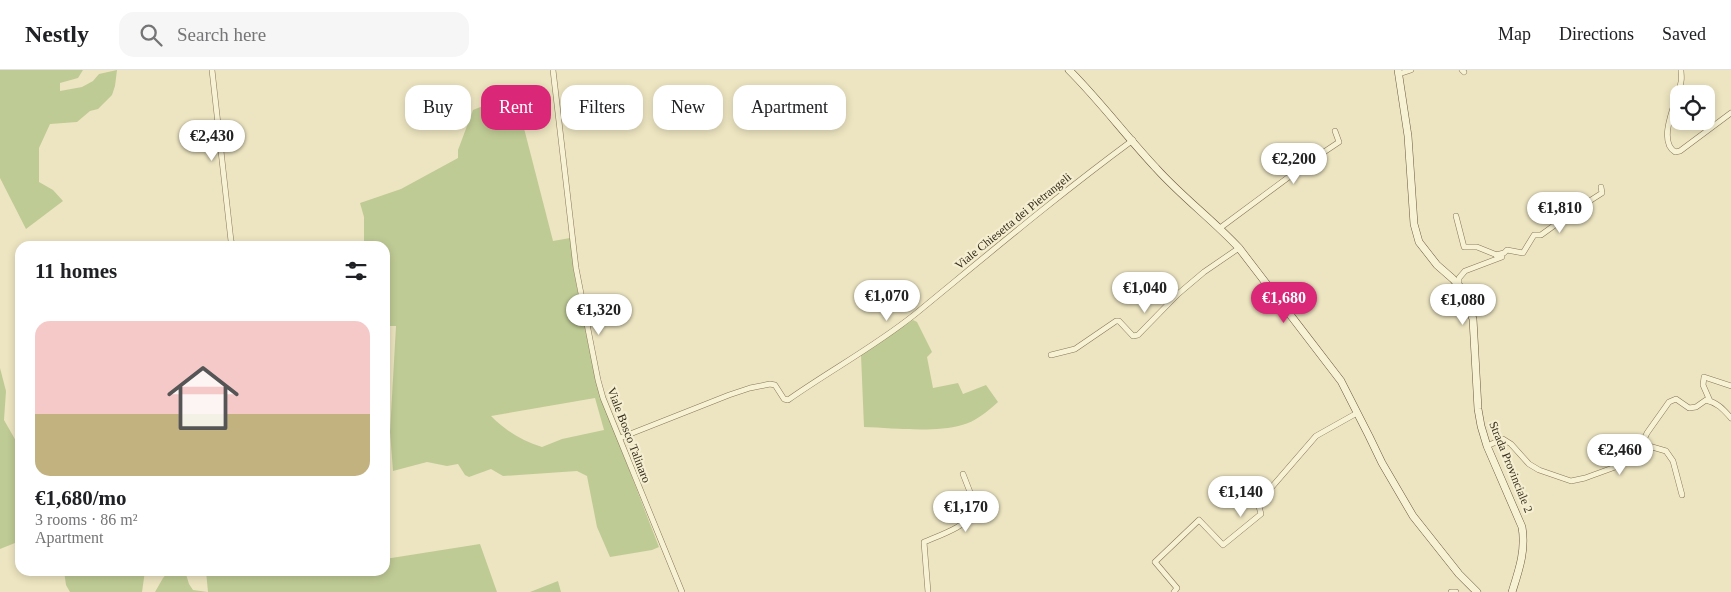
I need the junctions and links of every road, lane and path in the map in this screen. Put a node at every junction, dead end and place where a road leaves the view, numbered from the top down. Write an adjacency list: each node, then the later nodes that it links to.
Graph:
1 (212, 70): 13 (street)
2 (554, 70): 22 (street, Viale Bosco Talinaro)
3 (1068, 70): 9 (main road)
4 (1411, 70): 6 (street)
5 (1681, 70): 7 (street)
6 (1399, 72): 16 (main road, Strada Provinciale 2)
7 (1731, 113)
8 (1335, 131): 12 (street)
9 (1132, 140): 12 (main road); 22 (street, Viale Chiesetta dei Pietrangeli)
10 (1601, 187): 15 (street)
11 (1456, 216): 15 (street)
12 (1220, 228): 14 (main road)
13 (231, 241)
14 (1239, 248): 17 (street); 20 (main road)
15 (1496, 255): 16 (street)
16 (1459, 286): 24 (main road, Strada Provinciale 2)
17 (1050, 355)
18 (1731, 386): 19 (street)
19 (1710, 401): 21 (street); 23 (street)
20 (1358, 413): 29 (street); 32 (main road)
21 (1731, 418)
22 (620, 438): 27 (street, Viale Bosco Talinaro)
23 (1642, 444): 24 (street); 26 (street)
24 (1488, 446): 33 (main road, Strada Provinciale 2)
25 (963, 474): 28 (street)
26 (1682, 495)
27 (682, 592)
28 (928, 592)
29 (1174, 592)
30 (1451, 592): 31 (street)
31 (1456, 592)
32 (1477, 592)
33 (1512, 592)

